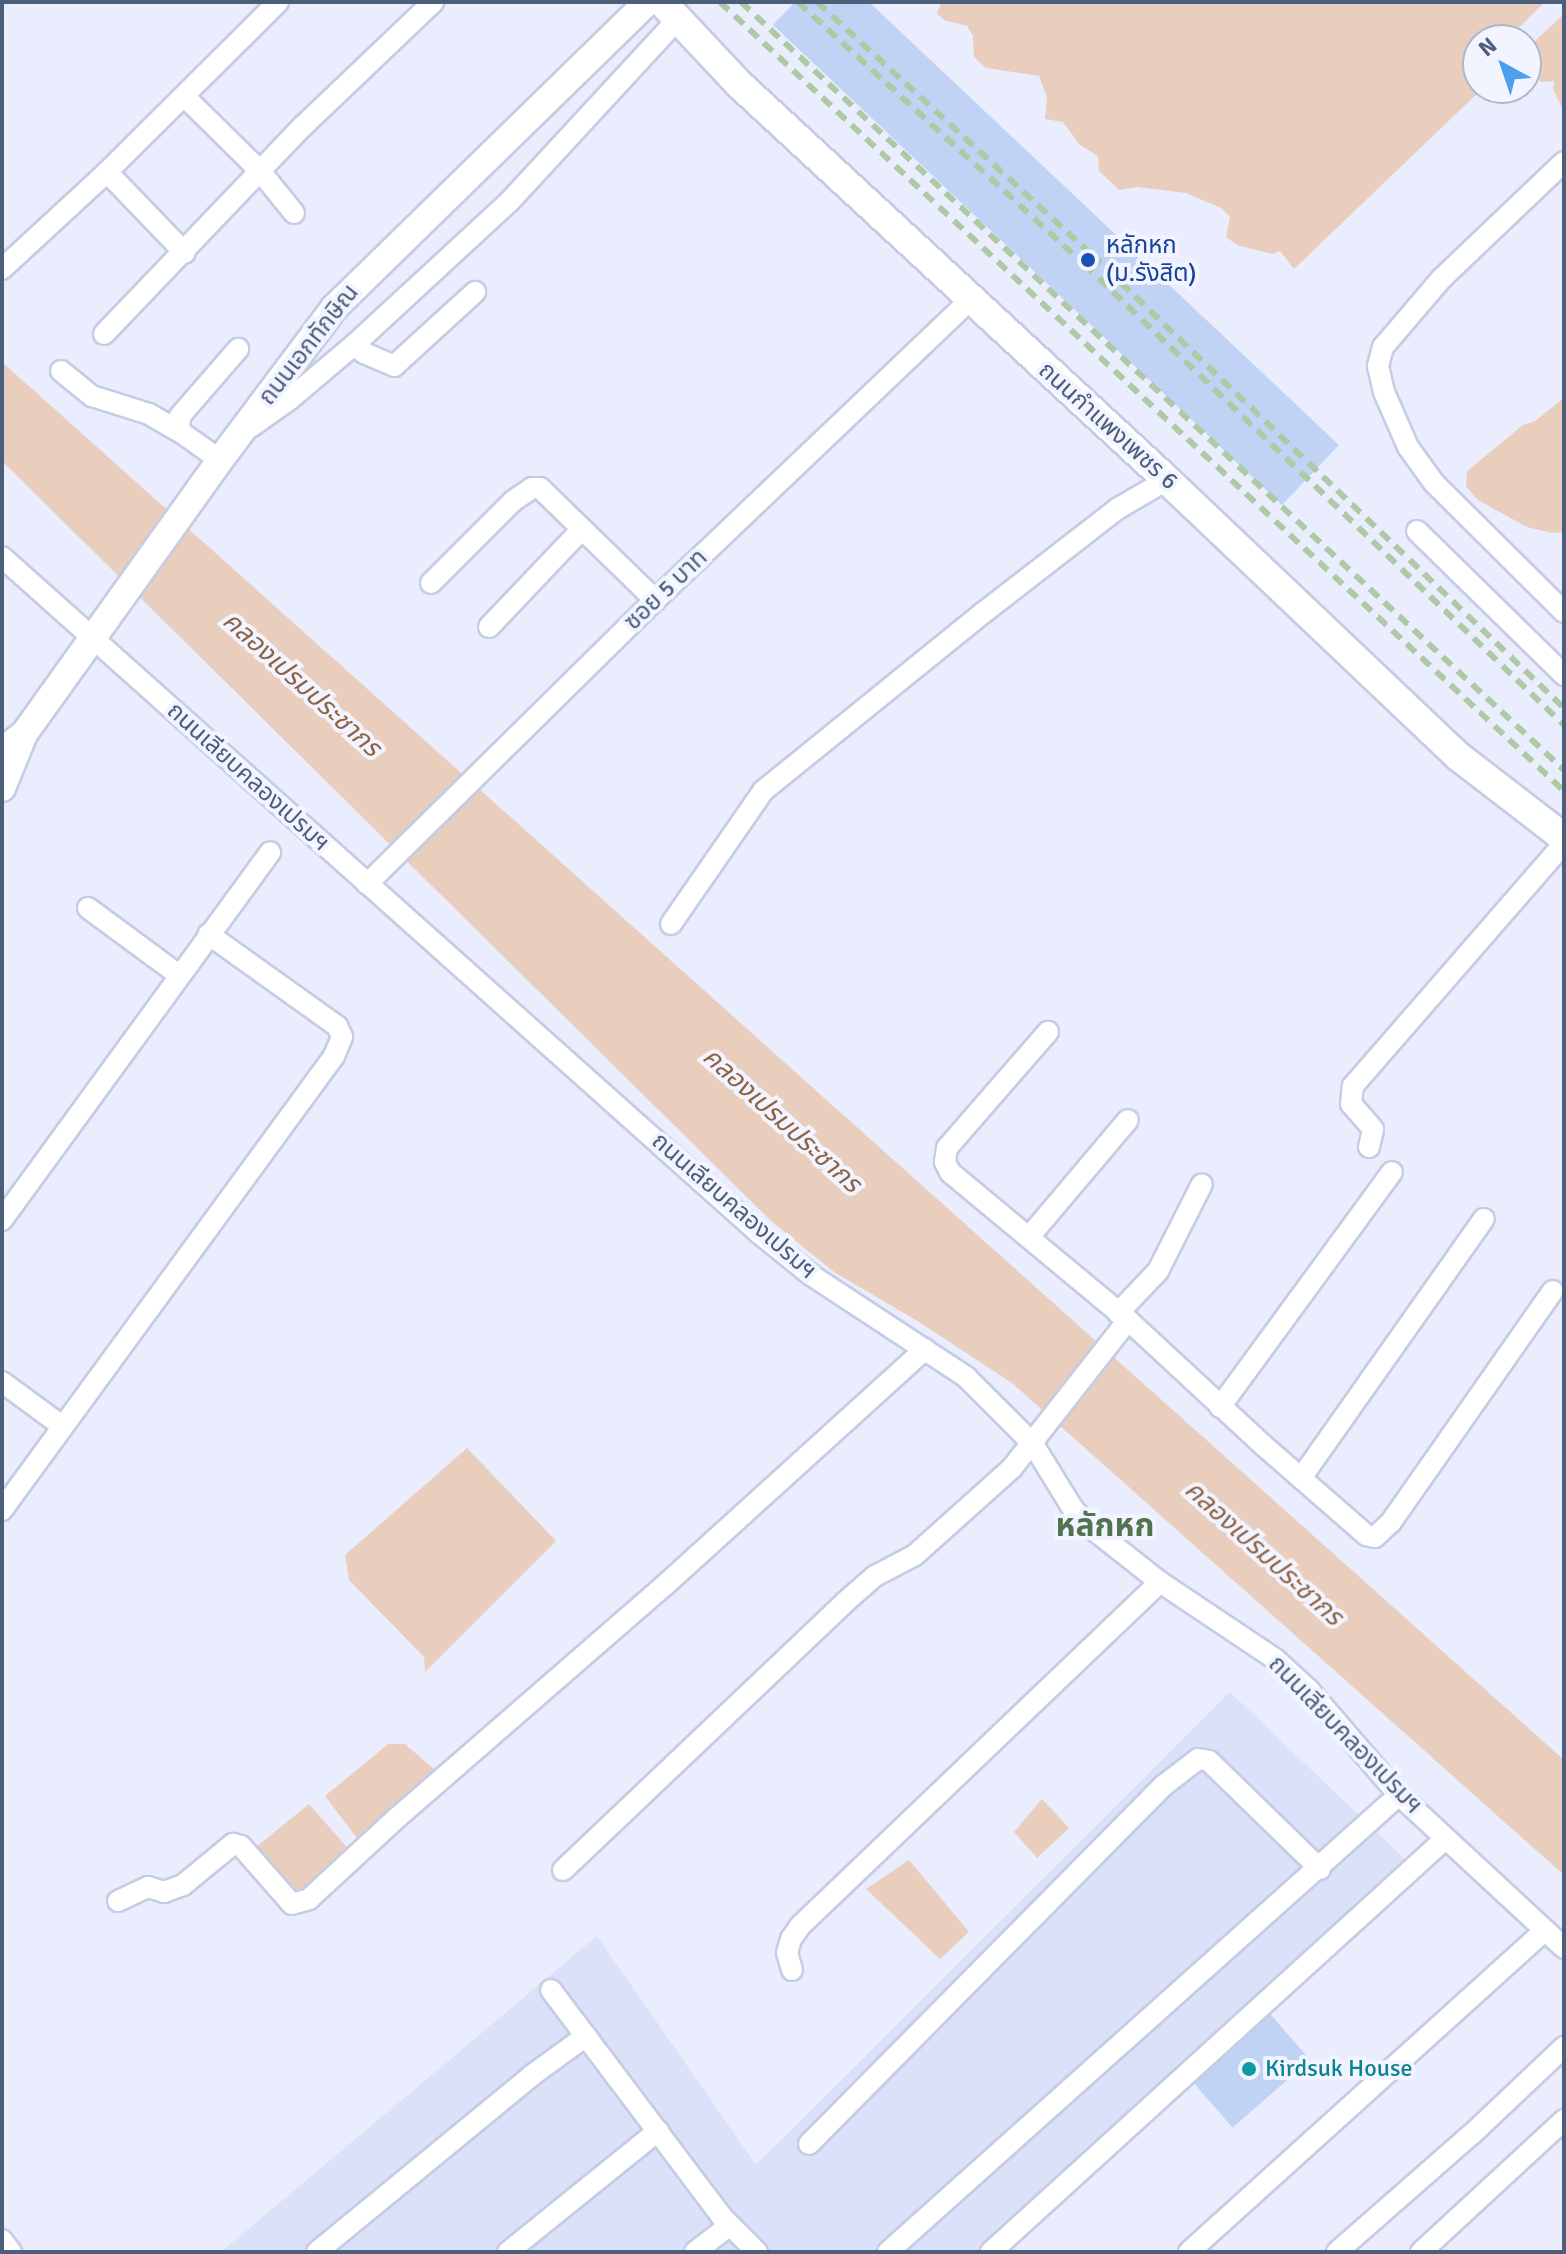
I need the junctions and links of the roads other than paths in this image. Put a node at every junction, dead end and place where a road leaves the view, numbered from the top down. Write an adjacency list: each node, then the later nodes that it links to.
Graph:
1 (278, 2): 5 (street)
2 (433, 2): 7 (street)
3 (648, 2): 19 (street, ถนนเอกทักษิณ)
4 (670, 11): 13 (main road, ถนนกำแพงเพชร 6); 15 (street)
5 (184, 96): 7 (street); 8 (street)
6 (1564, 162): 27 (street)
7 (260, 171): 9 (street); 10 (street)
8 (107, 172): 10 (street); 11 (street)
9 (294, 213)
10 (185, 253): 14 (street)
11 (2, 269)
12 (475, 292): 15 (street)
13 (970, 300): 21 (main road, ถนนกำแพงเพชร 6); 26 (street, ซอย 5 บาท)
14 (104, 334)
15 (355, 344): 19 (street)
16 (238, 349): 18 (street)
17 (61, 371): 18 (street)
18 (179, 431): 20 (street)
19 (238, 435): 20 (street, ถนนเอกทักษิณ)
20 (220, 460): 29 (street, ถนนเอกทักษิณ)
21 (1167, 480): 34 (main road, ถนนกำแพงเพชร 6); 38 (street)
22 (582, 529): 25 (street); 26 (street); 28 (street)
23 (1417, 531): 30 (street)
24 (2, 557): 29 (street, ถนนเลียบคลองเปรมฯ)
25 (431, 583)
26 (655, 600): 36 (street, ซอย 5 บาท)
27 (1564, 612)
28 (489, 627)
29 (95, 638): 31 (street, ถนนเอกทักษิณ); 36 (street, ถนนเลียบคลองเปรมฯ)
30 (1564, 675)
31 (24, 734): 32 (street, ถนนเอกทักษิณ); 33 (street, ถนนเอกทักษิณ)
32 (2, 751)
33 (2, 788)
34 (1564, 840): 43 (street)
35 (270, 852): 39 (street)
36 (367, 884): 51 (street, ถนนเลียบคลองเปรมฯ)
37 (88, 908): 40 (street)
38 (671, 924)
39 (208, 934): 40 (street); 54 (street)
40 (179, 975): 47 (street)
41 (1048, 1032): 48 (street)
42 (1128, 1120): 48 (street)
43 (1369, 1147)
44 (1392, 1172): 53 (street)
45 (1202, 1184): 50 (street)
46 (1484, 1219): 56 (street)
47 (2, 1220)
48 (1029, 1237): 50 (street)
49 (1553, 1291): 56 (street)
50 (1122, 1321): 53 (street); 55 (street)
51 (925, 1349): 55 (street, ถนนเลียบคลองเปรมฯ); 63 (street)
52 (2, 1382): 54 (street)
53 (1220, 1407): 56 (street)
54 (62, 1426): 57 (street)
55 (1033, 1444): 58 (street, ถนนเลียบคลองเปรมฯ); 62 (street)
56 (1301, 1478)
57 (2, 1510)
58 (1160, 1582): 59 (street, ถนนเลียบคลองเปรมฯ); 66 (street)
59 (1399, 1795): 60 (street, ถนนเลียบคลองเปรมฯ); 61 (street)
60 (1445, 1839): 64 (street, ถนนเลียบคลองเปรมฯ); 81 (street)
61 (1320, 1869): 72 (street); 80 (street)
62 (563, 1870)
63 (118, 1901)
64 (1545, 1930): 65 (street, ถนนเลียบคลองเปรมฯ); 82 (street)
65 (1564, 1948)
66 (792, 1970)
67 (551, 1990): 68 (street)
68 (586, 2036): 71 (street); 76 (street)
69 (1564, 2047): 83 (street)
70 (1564, 2120): 84 (street)
71 (658, 2131): 73 (street); 77 (street)
72 (809, 2144)
73 (730, 2225): 78 (street); 79 (street)
74 (2, 2240): 75 (street)
75 (11, 2252)
76 (317, 2252)
77 (508, 2252)
78 (695, 2252)
79 (757, 2252)
80 (888, 2252)
81 (991, 2252)
82 (1189, 2252)
83 (1337, 2252)
84 (1421, 2252)

